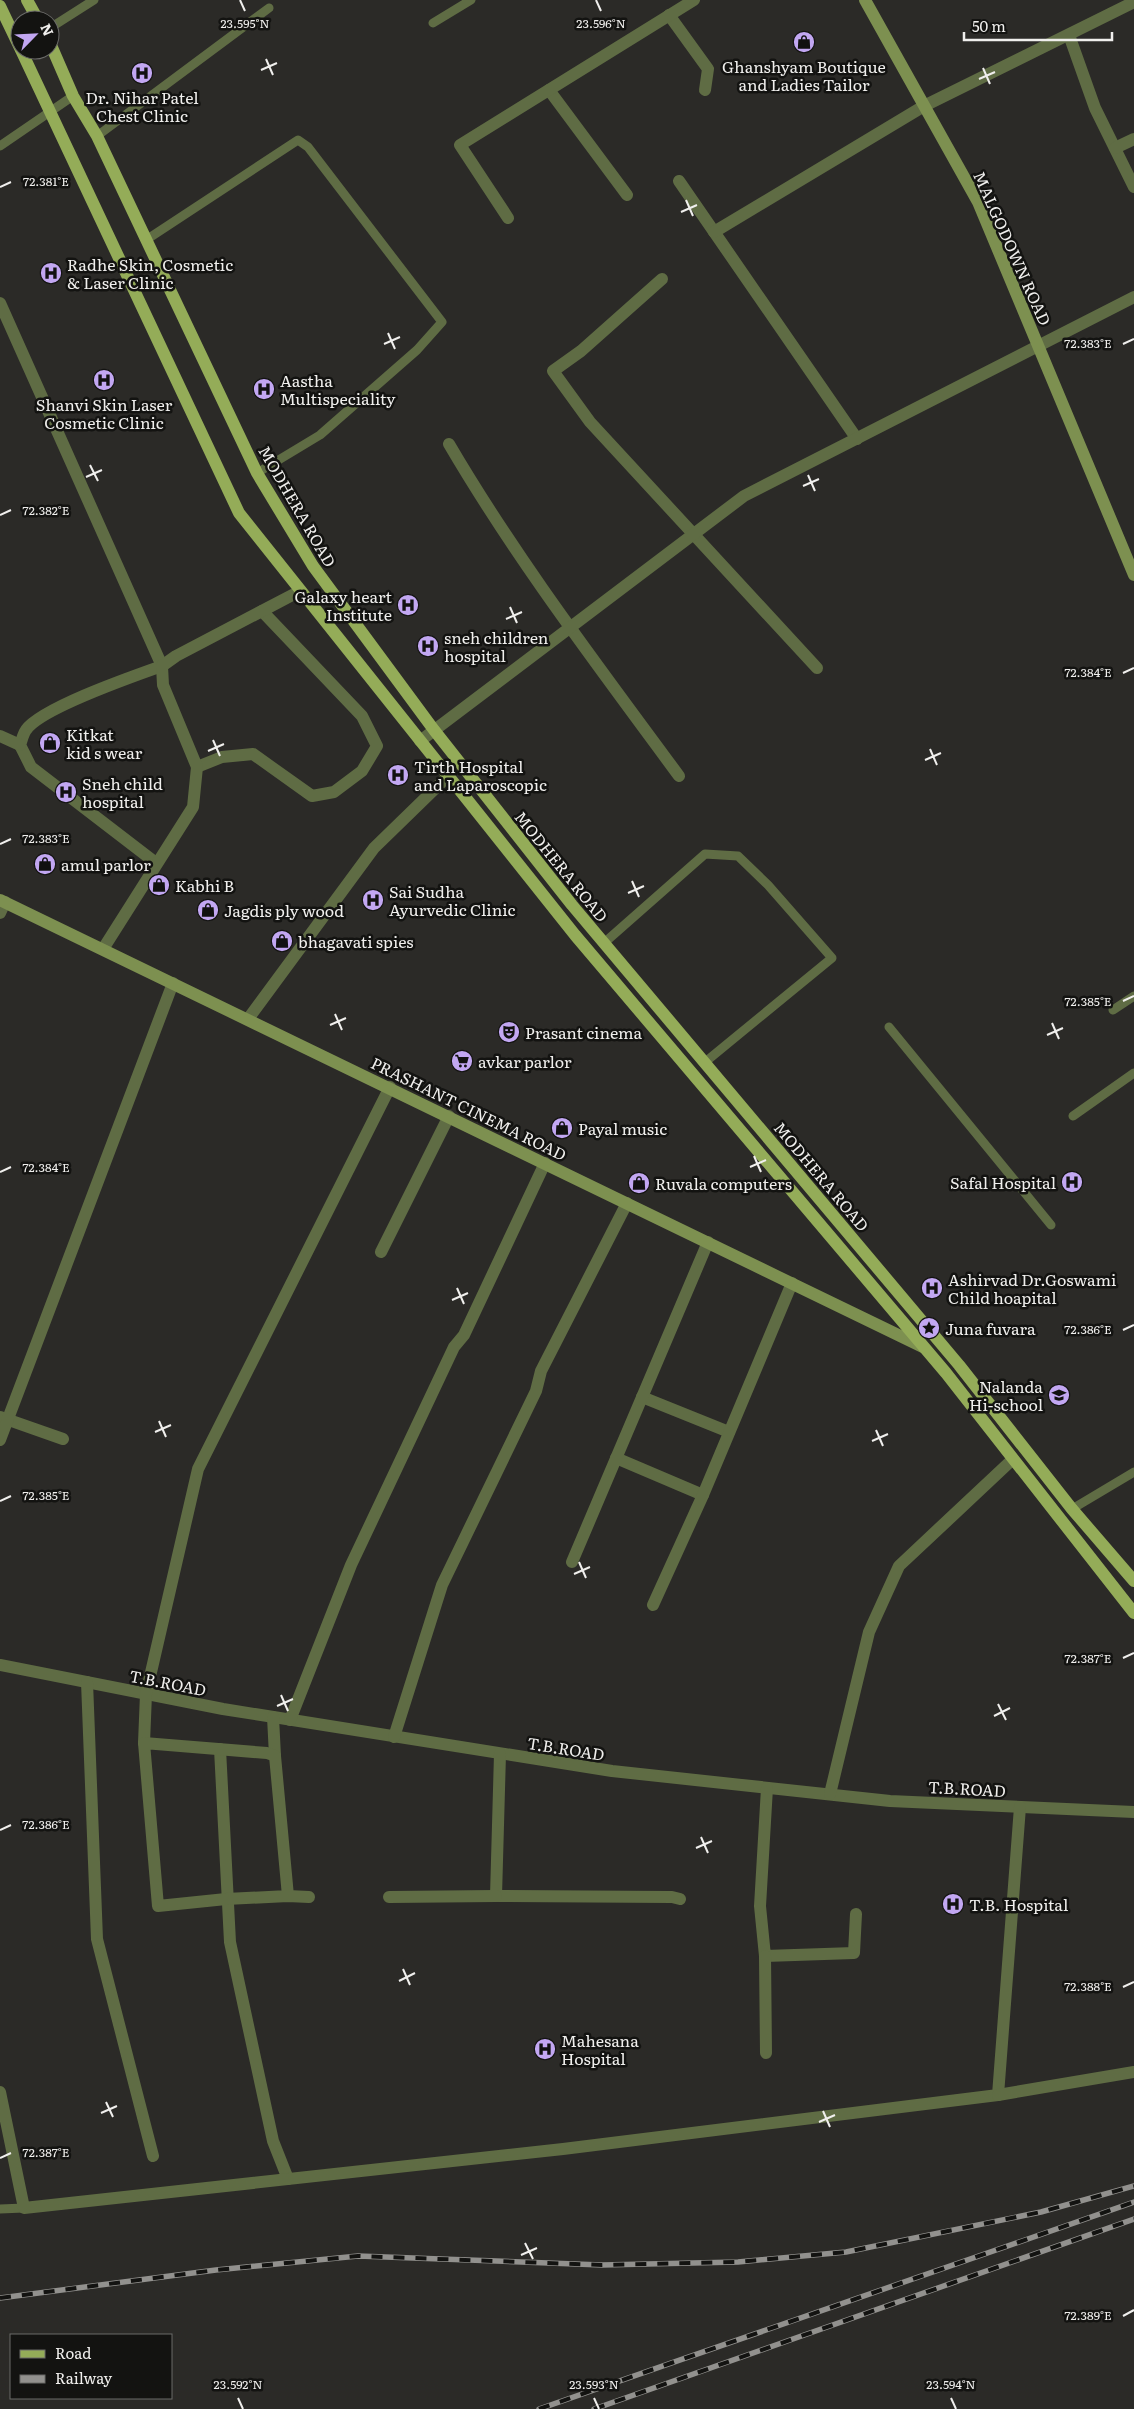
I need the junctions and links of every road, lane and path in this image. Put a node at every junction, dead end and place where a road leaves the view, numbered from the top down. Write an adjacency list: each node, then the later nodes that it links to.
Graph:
1 (94, 0): 9 (lane)
2 (471, 0): 10 (lane)
3 (694, 0): 8 (street)
4 (865, 0): 18 (street, MALGODOWN ROAD)
5 (1134, 2): 12 (street)
6 (0, 6): 11 (main road)
7 (270, 8): 20 (lane)
8 (669, 15): 15 (street); 16 (street)
9 (60, 22)
10 (432, 23)
11 (10, 28)
12 (1069, 35): 18 (street); 23 (street)
13 (25, 60): 19 (main road)
14 (57, 60): 17 (main road, MODHERA ROAD)
15 (549, 90): 26 (street); 27 (street)
16 (705, 90)
17 (73, 96): 19 (lane); 20 (main road, MODHERA ROAD)
18 (924, 106): 28 (street); 33 (street, MALGODOWN ROAD)
19 (50, 111): 22 (lane); 39 (main road)
20 (97, 136): 29 (main road, MODHERA ROAD)
21 (1134, 139): 23 (street)
22 (0, 146)
23 (1115, 148): 25 (street)
24 (680, 181): 28 (street)
25 (1134, 187)
26 (627, 196)
27 (508, 218)
28 (714, 232): 34 (street)
29 (146, 240): 36 (main road, MODHERA ROAD); 36 (lane)
30 (662, 279): 37 (street)
31 (1134, 298): 33 (street)
32 (0, 303): 42 (street)
33 (1039, 346): 34 (street); 38 (street, MALGODOWN ROAD)
34 (857, 439): 37 (street)
35 (449, 444): 41 (street)
36 (257, 473): 44 (main road, MODHERA ROAD)
37 (694, 534): 41 (street); 43 (street)
38 (1134, 575)
39 (300, 591): 40 (street); 46 (main road)
40 (262, 611): 42 (street); 48 (street)
41 (570, 628): 44 (street); 50 (street)
42 (162, 666): 47 (street); 48 (street)
43 (817, 668)
44 (434, 730): 46 (street); 53 (main road, MODHERA ROAD)
45 (0, 736): 47 (street)
46 (420, 741): 49 (main road)
47 (20, 744): 51 (street)
48 (198, 767): 51 (street)
49 (448, 776): 58 (street); 71 (main road)
50 (679, 776)
51 (156, 863): 54 (street)
52 (2, 905): 54 (street, PRASHANT CINEMA ROAD)
53 (604, 943): 60 (main road, MODHERA ROAD); 60 (lane)
54 (103, 949): 55 (street, PRASHANT CINEMA ROAD)
55 (173, 983): 58 (street, PRASHANT CINEMA ROAD); 73 (street)
56 (1134, 996): 57 (lane)
57 (1114, 1010)
58 (248, 1019): 62 (street, PRASHANT CINEMA ROAD)
59 (889, 1027): 67 (lane)
60 (704, 1063): 81 (main road, MODHERA ROAD)
61 (1134, 1072): 64 (lane)
62 (390, 1087): 63 (street, PRASHANT CINEMA ROAD); 88 (street)
63 (449, 1116): 65 (street, PRASHANT CINEMA ROAD); 69 (street)
64 (1073, 1116)
65 (545, 1163): 66 (street, PRASHANT CINEMA ROAD); 90 (street)
66 (627, 1202): 68 (street, PRASHANT CINEMA ROAD); 91 (street)
67 (1051, 1225)
68 (708, 1242): 70 (street, PRASHANT CINEMA ROAD); 72 (street)
69 (382, 1252)
70 (792, 1283): 71 (street, PRASHANT CINEMA ROAD); 74 (street)
71 (923, 1347): 78 (main road)
72 (642, 1397): 74 (street); 77 (street)
73 (4, 1418): 75 (street); 76 (street)
74 (729, 1432): 80 (street)
75 (63, 1439)
76 (0, 1440)
77 (616, 1458): 80 (street); 82 (street)
78 (1013, 1459): 85 (main road); 97 (street)
79 (1134, 1472): 81 (lane)
80 (703, 1495): 84 (street)
81 (1072, 1509): 83 (main road, MODHERA ROAD)
82 (572, 1562)
83 (1134, 1581)
84 (653, 1605)
85 (1134, 1614)
86 (0, 1665): 87 (street, T.B.ROAD)
87 (87, 1682): 88 (street, T.B.ROAD); 112 (street)
88 (146, 1694): 89 (street, T.B.ROAD); 92 (street)
89 (273, 1717): 90 (street, T.B.ROAD); 95 (street)
90 (290, 1720): 91 (street, T.B.ROAD)
91 (394, 1737): 94 (street, T.B.ROAD)
92 (144, 1743): 93 (street); 104 (street)
93 (220, 1749): 95 (street); 104 (street)
94 (500, 1754): 96 (street, T.B.ROAD); 101 (street)
95 (275, 1756): 100 (street)
96 (767, 1788): 97 (street, T.B.ROAD); 107 (street)
97 (830, 1794): 98 (street, T.B.ROAD)
98 (1020, 1807): 99 (street, T.B.ROAD); 111 (street)
99 (1134, 1812)
100 (288, 1896): 102 (street); 104 (street)
101 (496, 1896): 103 (street); 105 (street)
102 (309, 1897)
103 (389, 1898)
104 (226, 1899): 113 (street)
105 (680, 1899)
106 (856, 1914): 107 (street)
107 (765, 1956): 108 (street)
108 (766, 2053)
109 (1134, 2072): 111 (street)
110 (0, 2092): 114 (street)
111 (998, 2094): 113 (street)
112 (153, 2156)
113 (288, 2179): 114 (street)
114 (24, 2208): 115 (lane)
115 (0, 2209)

